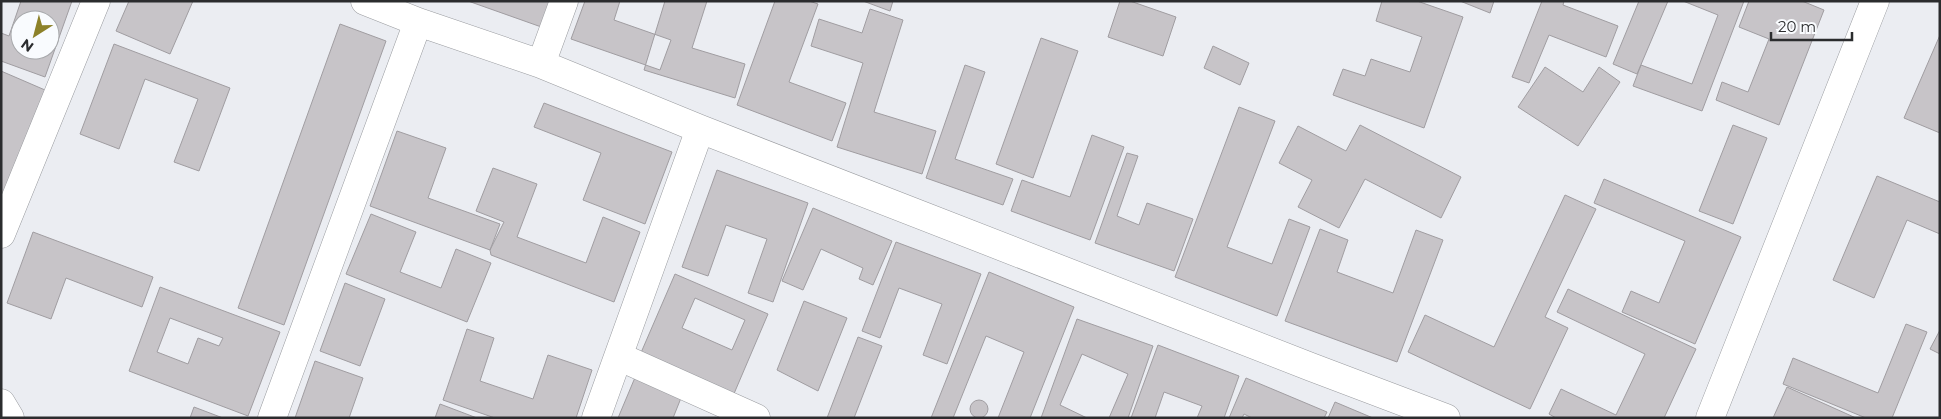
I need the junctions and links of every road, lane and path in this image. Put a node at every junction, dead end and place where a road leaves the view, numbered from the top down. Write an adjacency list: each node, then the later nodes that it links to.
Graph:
1 (96, 1): 8 (street)
2 (364, 1): 5 (street)
3 (564, 1): 6 (street)
4 (1872, 2): 16 (street)
5 (418, 22): 6 (street); 12 (street)
6 (541, 64): 7 (street)
7 (700, 129): 9 (street); 15 (street)
8 (1, 234)
9 (620, 357): 13 (street); 14 (street)
10 (1, 403): 11 (street)
11 (10, 418)
12 (272, 418)
13 (596, 418)
14 (756, 418)
15 (1446, 418)
16 (1710, 418)

